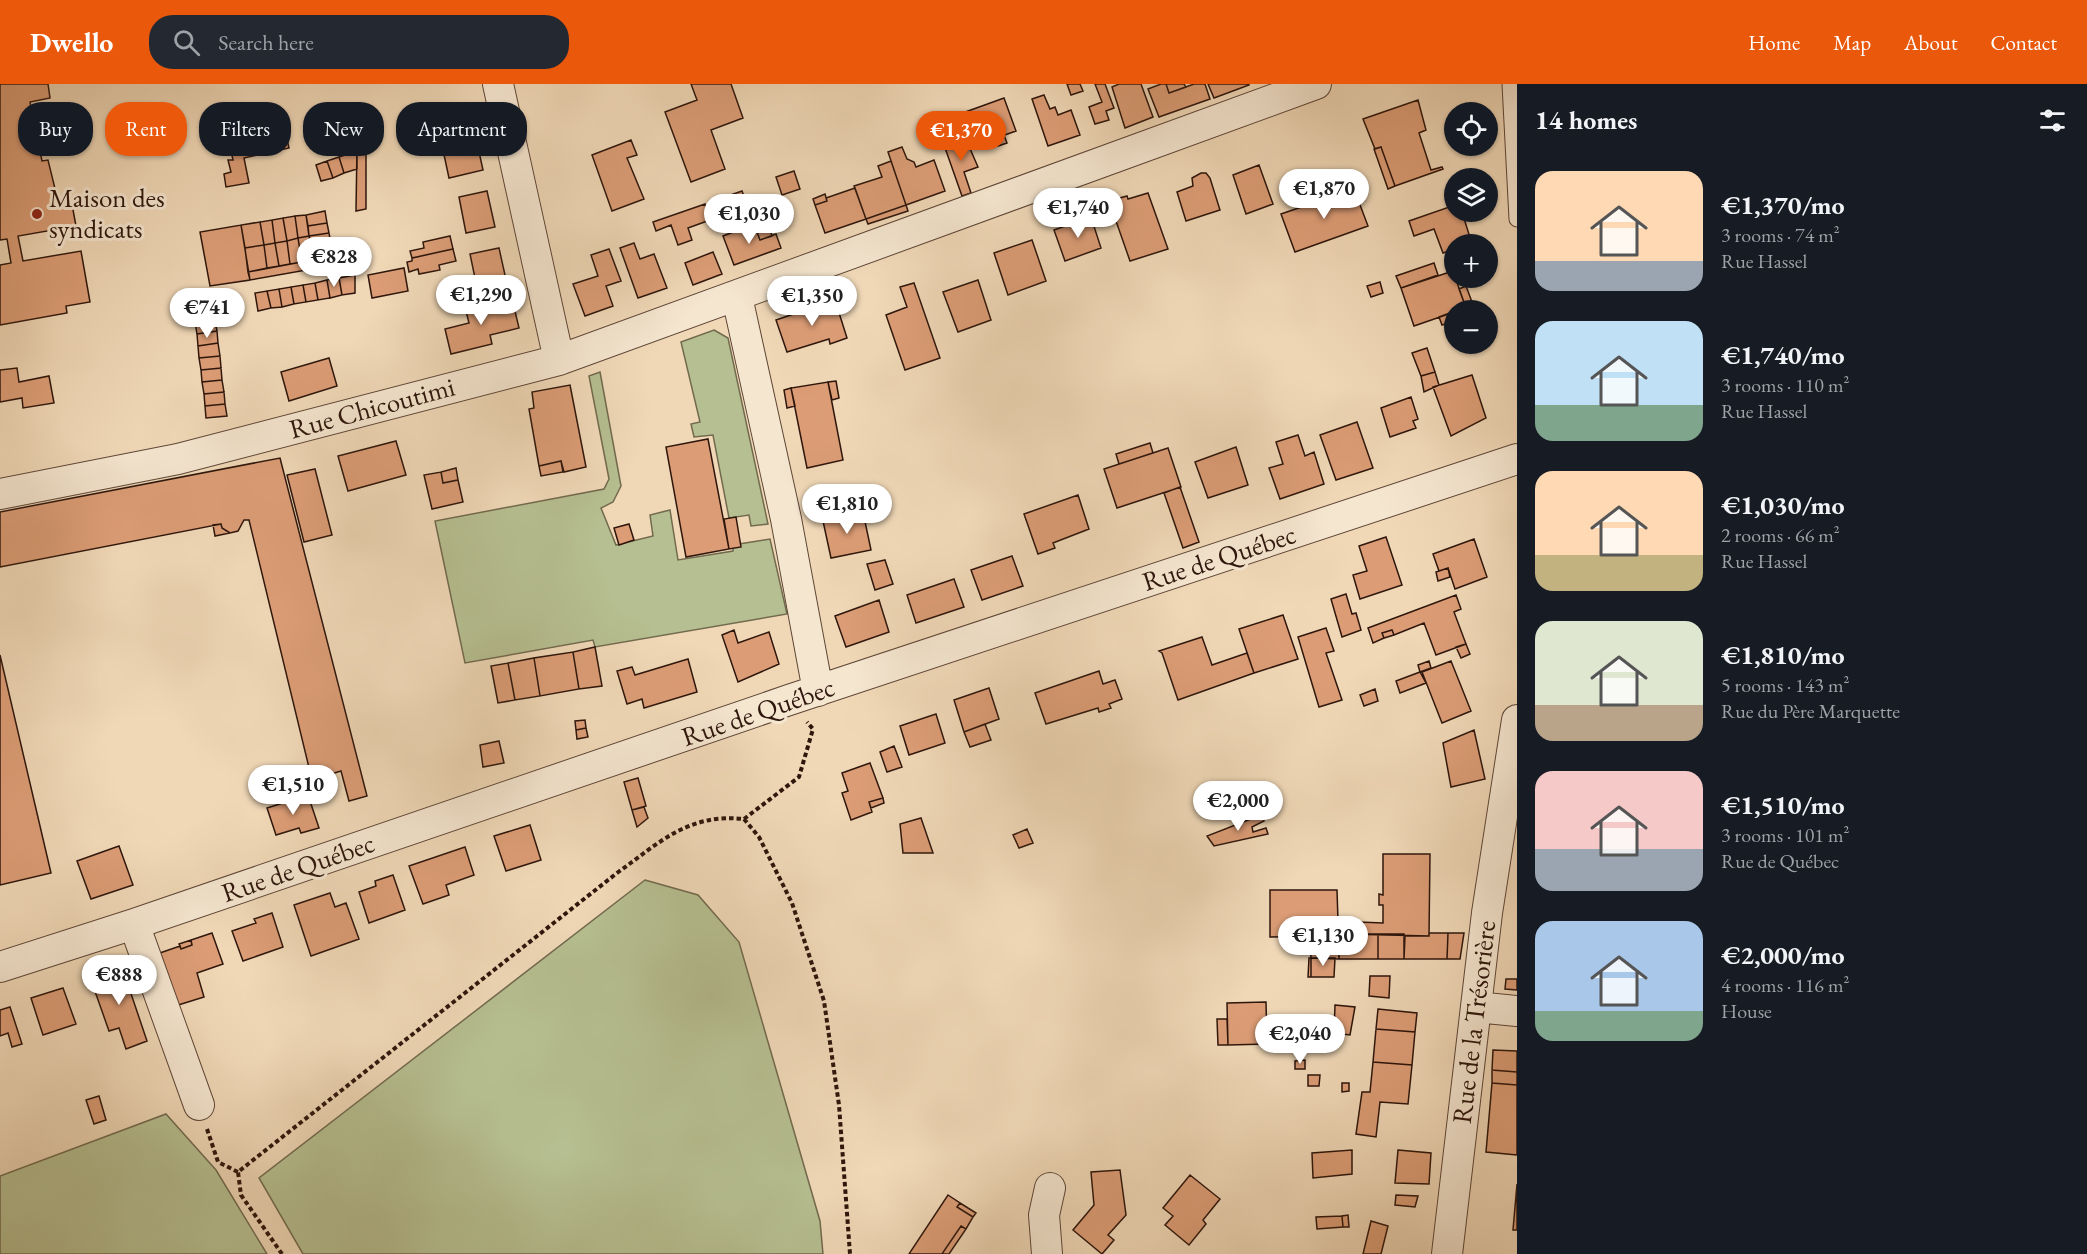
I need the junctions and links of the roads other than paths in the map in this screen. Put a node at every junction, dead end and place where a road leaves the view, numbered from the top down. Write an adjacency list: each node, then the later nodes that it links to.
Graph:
1 (498, 84): 6 (street)
2 (1316, 84): 5 (street, Rue Chicoutimi)
3 (1510, 84): 4 (lane)
4 (1517, 219)
5 (737, 297): 6 (street, Rue Chicoutimi); 9 (street)
6 (559, 360): 8 (street, Rue Chicoutimi)
7 (1517, 459): 9 (street, Rue de Québec)
8 (0, 494)
9 (818, 691): 11 (street, Rue de Québec)
10 (1517, 720): 13 (street, Rue de la Trésorière)
11 (134, 924): 12 (street, Rue de Québec); 15 (street)
12 (0, 967)
13 (1476, 1007): 14 (street); 18 (street, Rue de la Trésorière)
14 (1517, 1011)
15 (199, 1106)
16 (1050, 1188): 17 (street)
17 (1047, 1254)
18 (1447, 1254)

